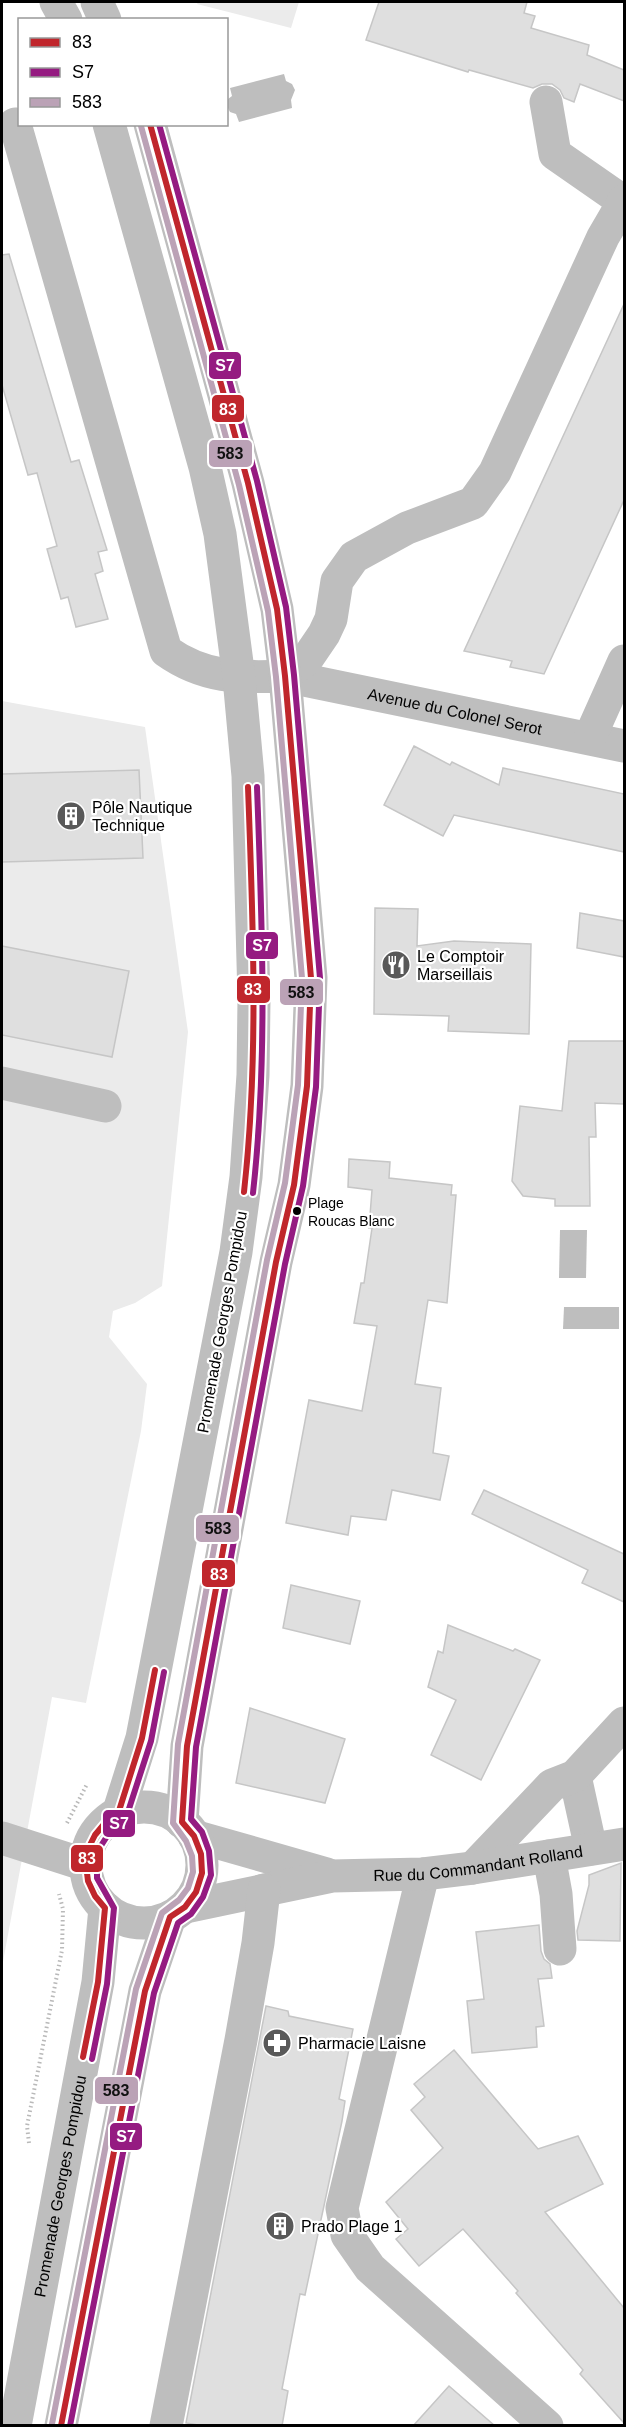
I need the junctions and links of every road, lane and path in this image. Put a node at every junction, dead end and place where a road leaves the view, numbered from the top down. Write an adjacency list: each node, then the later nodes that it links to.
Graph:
1 (56, 2): 3 (main road)
2 (97, 2): 4 (main road)
3 (65, 18)
4 (104, 18)
5 (546, 102): 9 (main road)
6 (111, 126): 12 (main road, Promenade Georges Pompidou)
7 (151, 126): 11 (main road)
8 (13, 142): 12 (main road, Avenue du Colonel Serot)
9 (624, 201): 11 (main road)
10 (624, 661): 13 (main road)
11 (285, 676): 12 (main road, Avenue du Colonel Serot); 13 (main road, Avenue du Colonel Serot); 21 (main road)
12 (239, 678): 20 (main road, Promenade Georges Pompidou)
13 (590, 737): 14 (main road, Avenue du Colonel Serot)
14 (624, 746)
15 (2, 1083): 16 (main road)
16 (105, 1106)
17 (624, 1723): 18 (main road)
18 (582, 1768): 24 (main road); 27 (main road)
19 (90, 1775): 26 (path)
20 (118, 1814): 21 (main road); 26 (main road)
21 (188, 1829): 29 (main road, Rue du Commandant Rolland); 32 (main road)
22 (2, 1838): 26 (main road)
23 (624, 1844): 24 (main road, Rue du Commandant Rolland)
24 (591, 1849): 25 (main road, Rue du Commandant Rolland)
25 (549, 1856): 27 (main road, Rue du Commandant Rolland); 33 (main road)
26 (72, 1860): 31 (main road); 34 (path)
27 (473, 1868): 28 (main road, Rue du Commandant Rolland)
28 (423, 1874): 29 (main road, Rue du Commandant Rolland); 38 (main road)
29 (332, 1876): 30 (main road, Rue du Commandant Rolland)
30 (264, 1890): 32 (main road, Rue du Commandant Rolland); 37 (main road)
31 (105, 1908): 32 (main road); 35 (main road, Promenade Georges Pompidou)
32 (177, 1912): 36 (main road)
33 (560, 1948)
34 (30, 2144)
35 (15, 2426)
36 (61, 2426)
37 (166, 2426)
38 (547, 2426)

